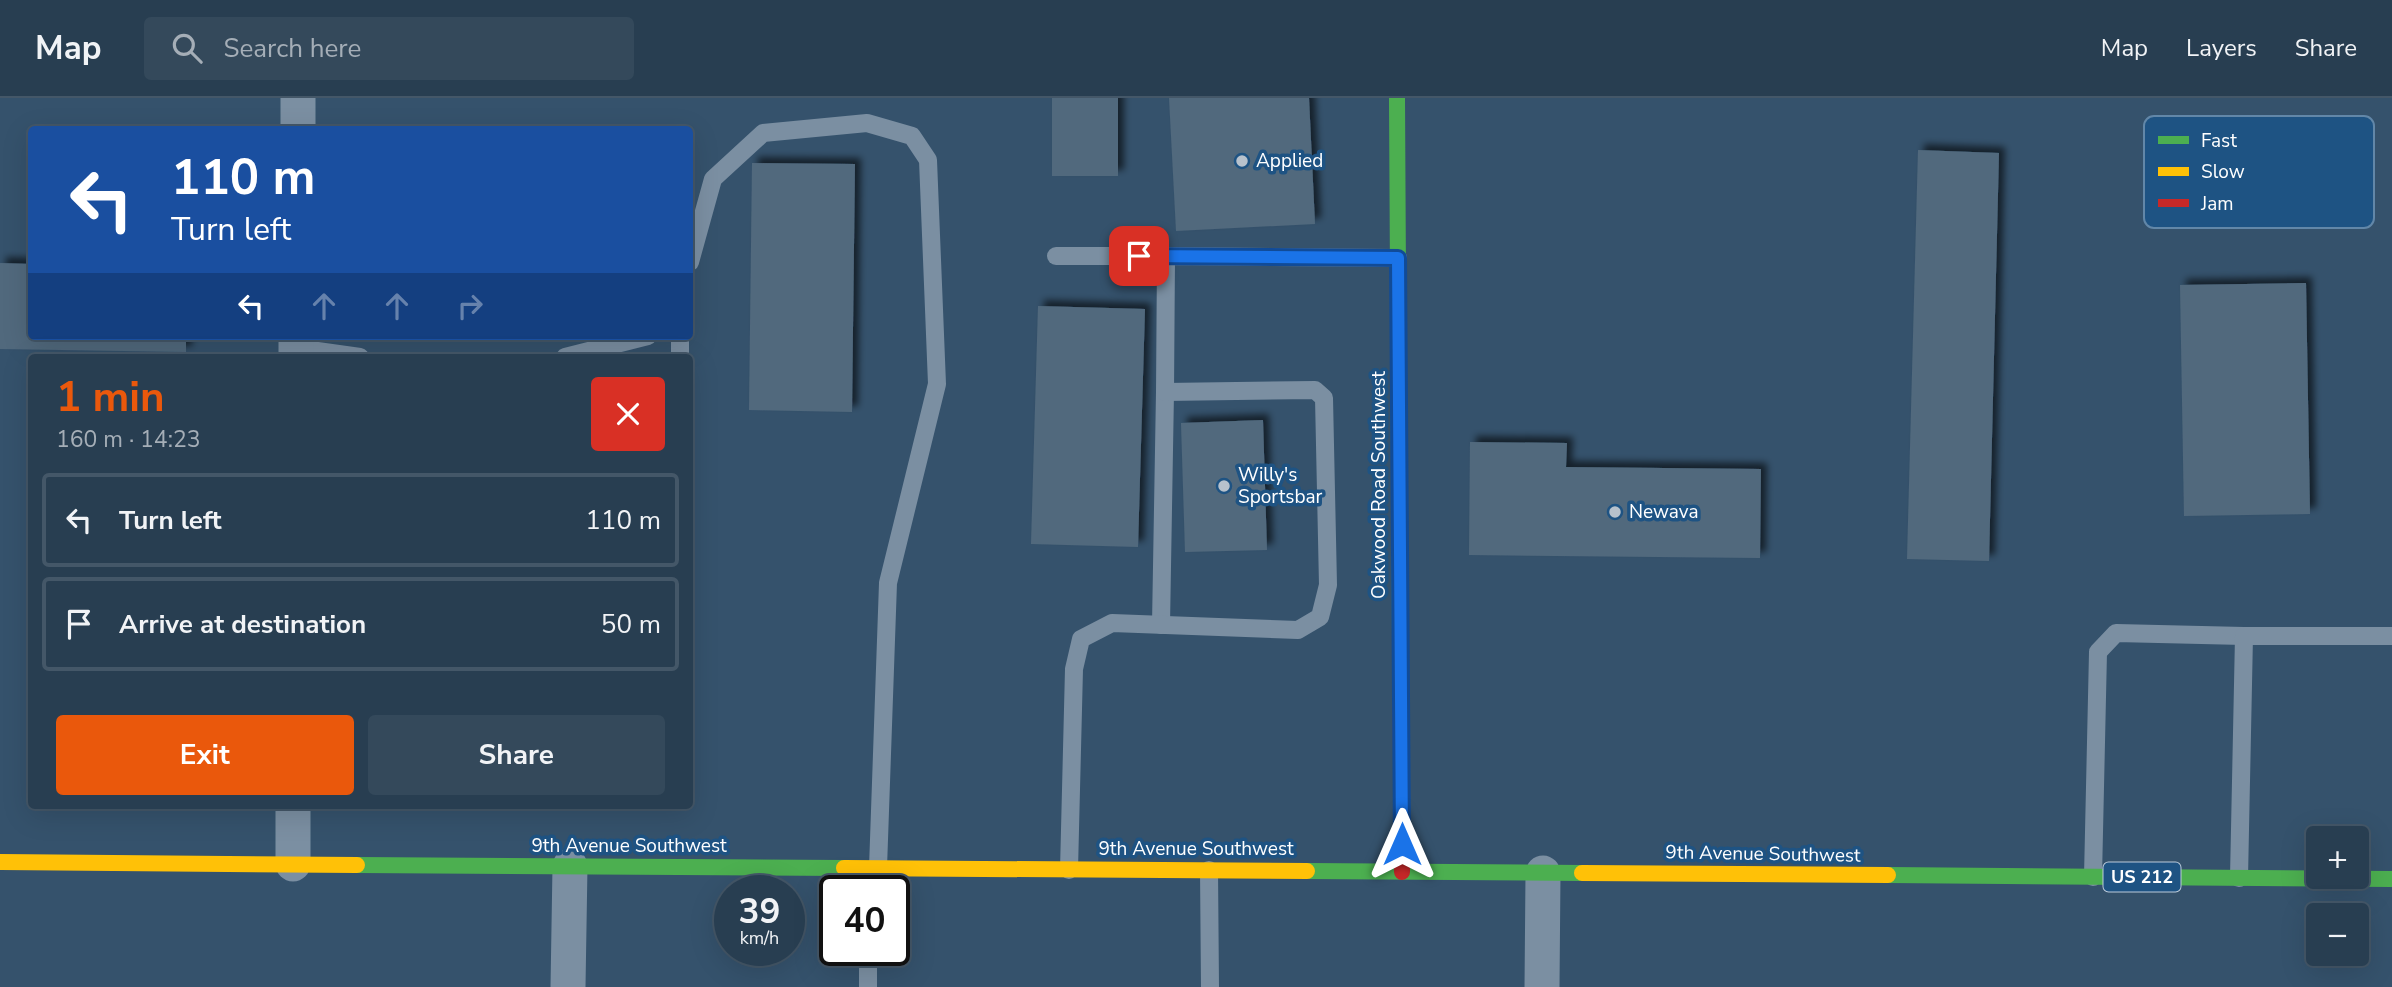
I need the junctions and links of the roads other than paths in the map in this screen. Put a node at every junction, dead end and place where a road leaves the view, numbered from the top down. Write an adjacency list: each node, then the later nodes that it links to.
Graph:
1 (298, 98): 3 (street)
2 (1398, 98): 7 (main road, Oakwood Road Southwest)
3 (298, 126)
4 (693, 251): 20 (lane)
5 (1056, 256): 6 (lane)
6 (1166, 256): 7 (lane); 12 (lane)
7 (1398, 258): 23 (main road, Oakwood Road Southwest)
8 (632, 340): 11 (lane)
9 (296, 347): 10 (lane)
10 (341, 354)
11 (577, 354)
12 (1165, 392): 13 (lane); 13 (lane)
13 (1161, 625): 21 (lane)
14 (2244, 636): 15 (lane); 26 (lane); 27 (lane)
15 (2392, 636)
16 (293, 809): 18 (street)
17 (0, 862): 18 (main road, 9th Avenue Southwest / US 212)
18 (293, 864): 19 (main road, 9th Avenue Southwest / US 212)
19 (570, 866): 20 (main road, 9th Avenue Southwest / US 212); 30 (street)
20 (873, 868): 21 (main road, 9th Avenue Southwest / US 212); 25 (lane)
21 (1069, 870): 22 (main road, 9th Avenue Southwest / US 212)
22 (1209, 870): 23 (main road, 9th Avenue Southwest / US 212); 32 (lane)
23 (1402, 872): 24 (main road, 9th Avenue Southwest / US 212)
24 (1542, 873): 26 (main road, 9th Avenue Southwest / US 212); 33 (street)
25 (871, 875)
26 (2093, 877): 27 (main road, 9th Avenue Southwest / US 212)
27 (2239, 878): 28 (main road, 9th Avenue Southwest / US 212)
28 (2392, 879)
29 (868, 966): 31 (lane)
30 (568, 987)
31 (868, 987)
32 (1210, 987)
33 (1542, 987)

